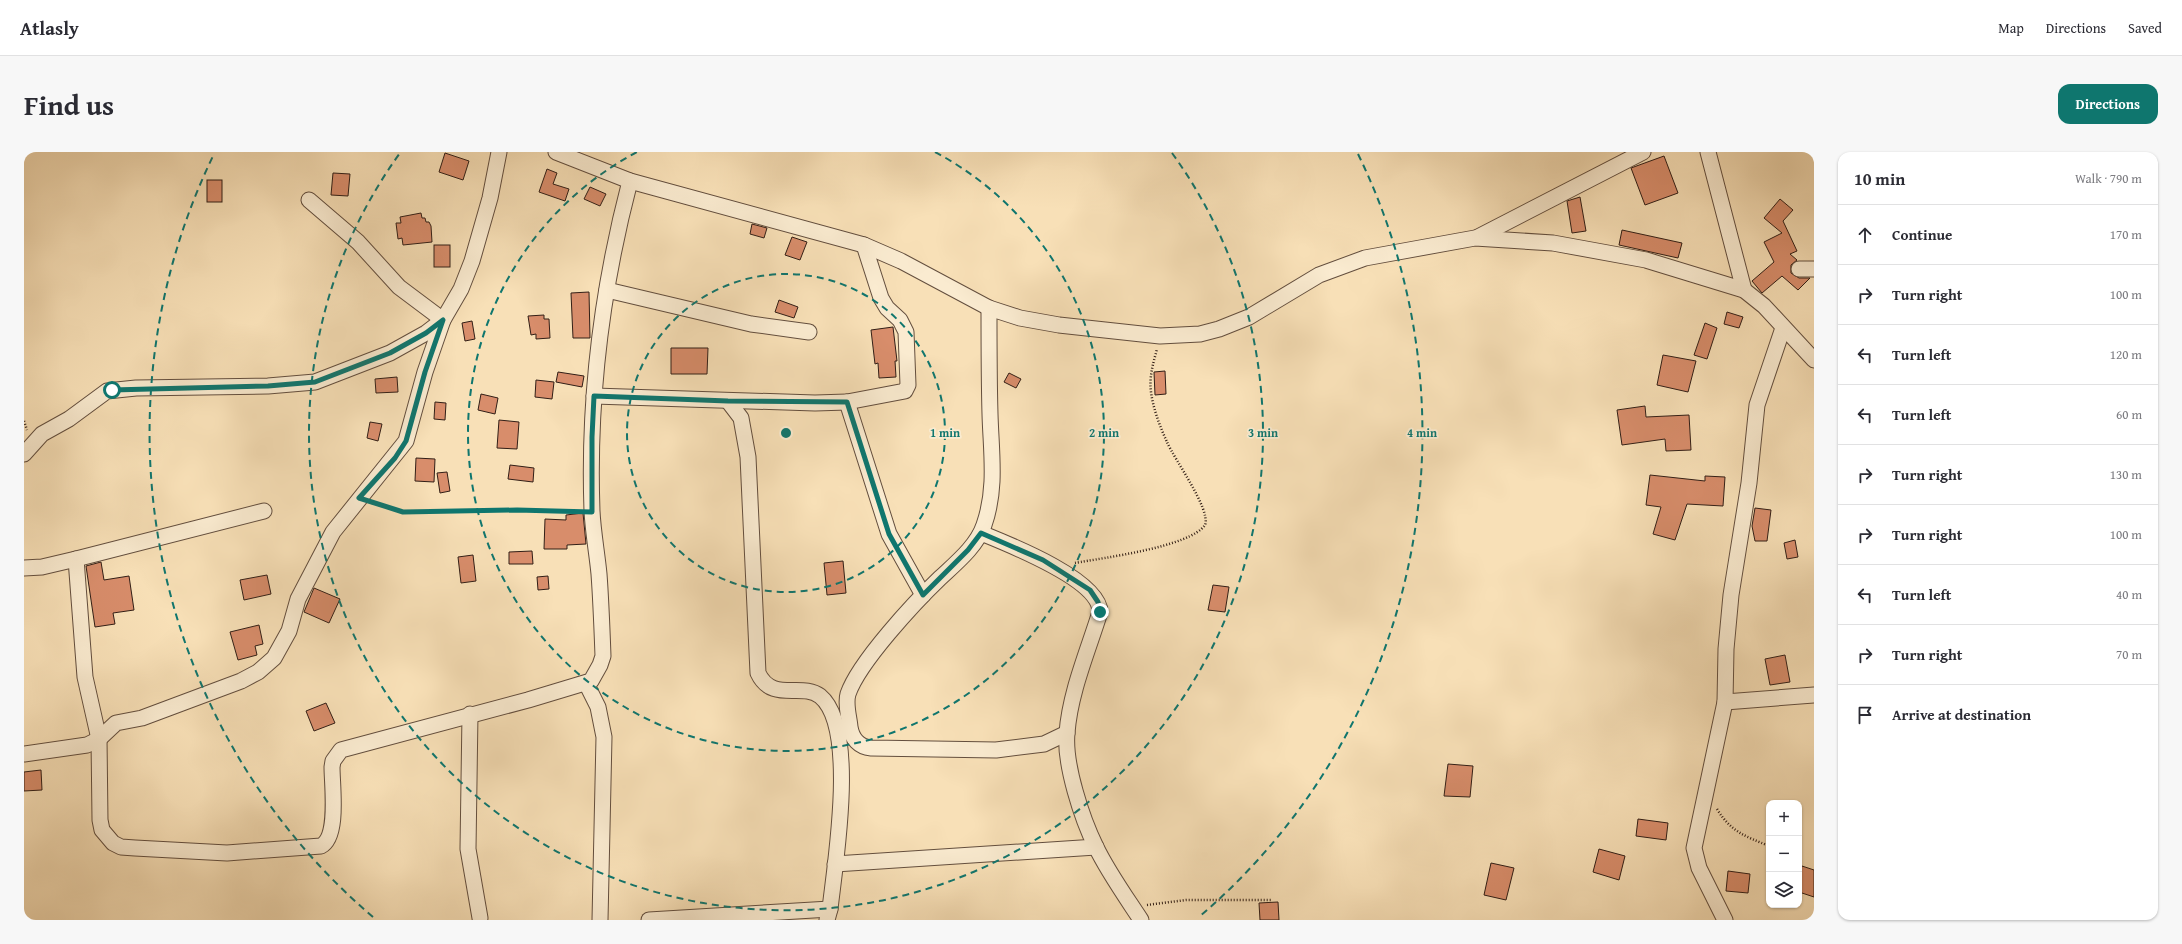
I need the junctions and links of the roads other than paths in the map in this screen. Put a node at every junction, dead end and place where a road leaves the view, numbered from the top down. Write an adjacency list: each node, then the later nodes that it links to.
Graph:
1 (499, 152): 15 (street)
2 (556, 152): 5 (street)
3 (1643, 152): 8 (street)
4 (1708, 152): 13 (street)
5 (579, 156): 6 (street)
6 (630, 181): 9 (street); 12 (street)
7 (309, 200): 15 (street)
8 (1475, 238): 13 (street); 14 (street)
9 (864, 245): 14 (street); 21 (street)
10 (1799, 269): 11 (street)
11 (1814, 269)
12 (606, 290): 17 (street); 19 (street)
13 (1744, 290): 16 (street)
14 (988, 308): 24 (street)
15 (443, 320): 22 (street); 33 (street)
16 (1782, 328): 18 (street); 30 (street)
17 (809, 332)
18 (1814, 360)
19 (594, 396): 20 (street); 28 (street)
20 (728, 401): 21 (street); 36 (street)
21 (847, 402): 27 (street)
22 (24, 454)
23 (264, 511): 25 (street)
24 (981, 533): 27 (street); 32 (street)
25 (76, 559): 26 (street); 33 (street)
26 (24, 568)
27 (923, 595): 32 (street)
28 (586, 684): 31 (street); 39 (street)
29 (1814, 695): 30 (street)
30 (1725, 702): 42 (street)
31 (470, 714): 33 (street); 38 (street)
32 (1067, 733): 35 (street)
33 (98, 739): 34 (street)
34 (24, 754)
35 (1096, 847): 36 (street); 41 (street)
36 (835, 864): 37 (street)
37 (829, 915): 40 (street)
38 (480, 918)
39 (600, 920)
40 (649, 920)
41 (1141, 920)
42 (1725, 920)

